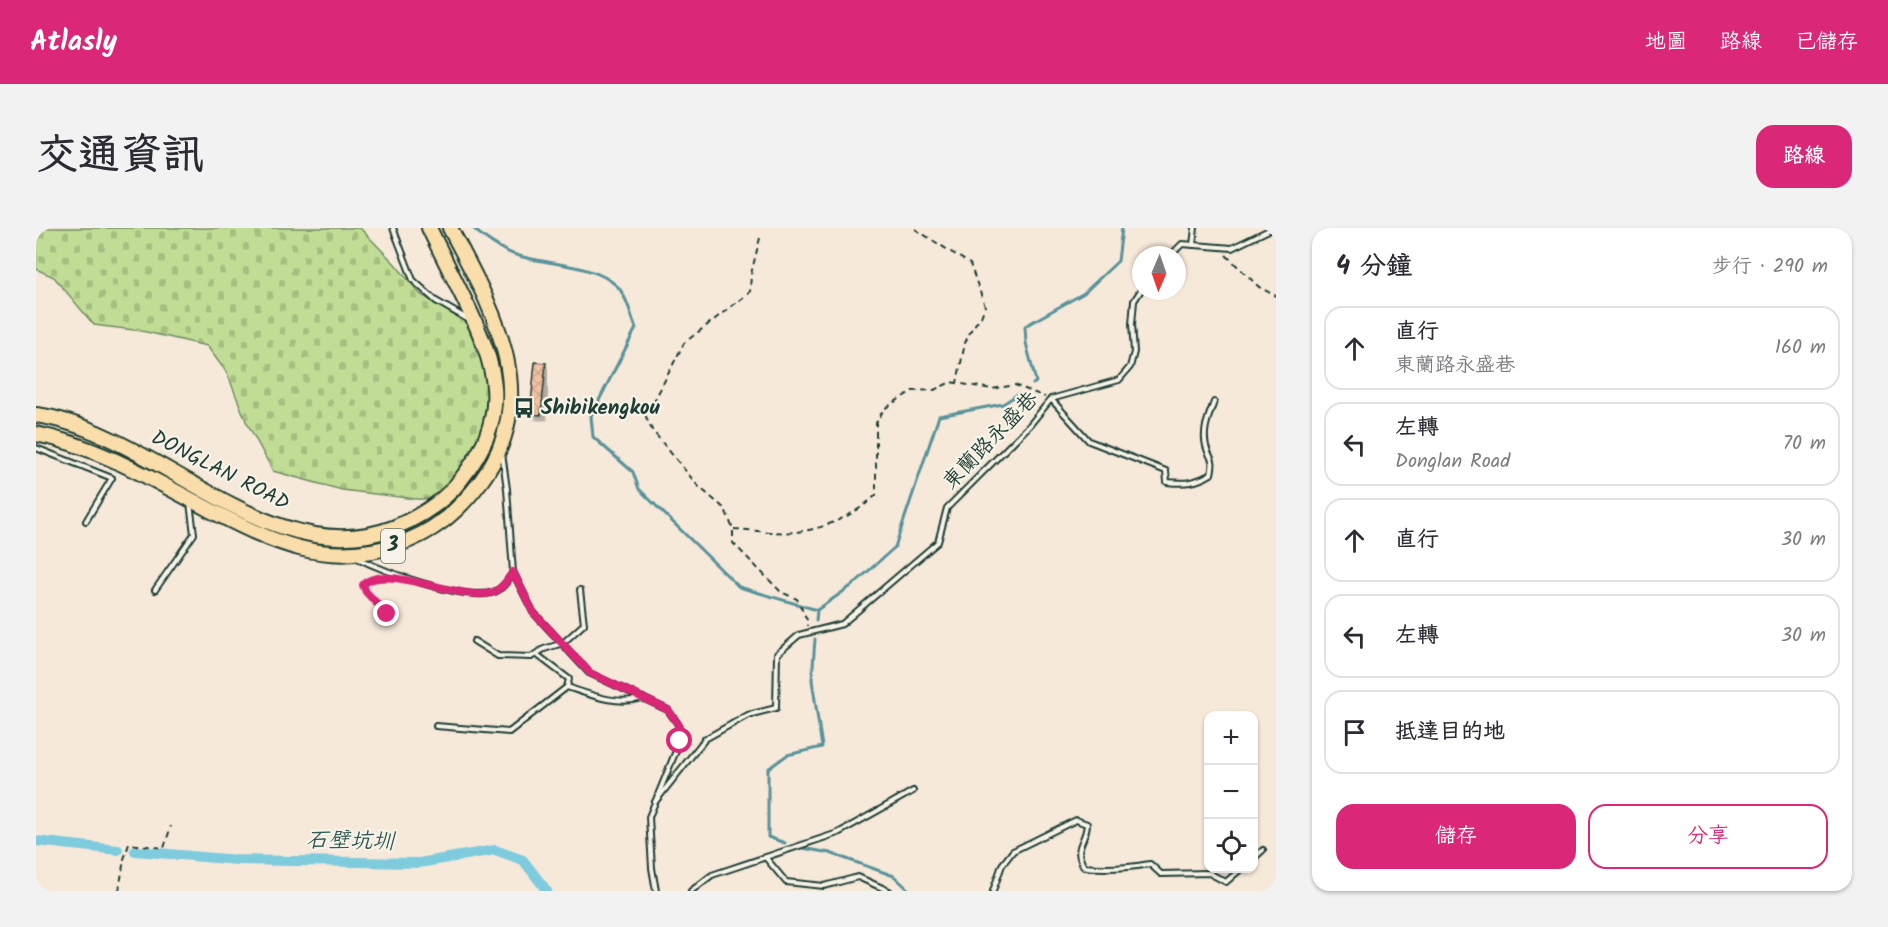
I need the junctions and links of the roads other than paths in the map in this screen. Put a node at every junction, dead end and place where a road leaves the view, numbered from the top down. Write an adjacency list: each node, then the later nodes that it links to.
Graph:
1 (393, 228): 9 (lane)
2 (429, 228): 9 (main road, DONGLAN ROAD / 3)
3 (450, 228): 16 (main road, DONGLAN ROAD / 3)
4 (1195, 228): 6 (lane)
5 (1273, 228): 6 (lane)
6 (1193, 245): 7 (lane)
7 (1180, 246)
8 (1134, 300): 10 (lane, 東蘭路永盛巷)
9 (476, 323): 13 (main road, DONGLAN ROAD / 3)
10 (1051, 399): 11 (lane); 30 (lane, 東蘭路永盛巷)
11 (1214, 402)
12 (36, 415): 13 (main road, DONGLAN ROAD / 3)
13 (489, 429): 16 (lane, 東蘭路永盛巷)
14 (36, 434): 17 (main road, DONGLAN ROAD / 3)
15 (36, 448): 18 (lane)
16 (501, 448): 19 (main road, DONGLAN ROAD / 3); 20 (lane, 東蘭路永盛巷)
17 (189, 499): 19 (main road, DONGLAN ROAD / 3); 21 (lane)
18 (86, 521)
19 (350, 555): 20 (lane, DONGLAN ROAD)
20 (513, 572): 24 (lane, 東蘭路永盛巷)
21 (155, 590)
22 (580, 590): 24 (lane)
23 (474, 640): 25 (lane)
24 (563, 643): 25 (lane); 27 (lane, 東蘭路永盛巷)
25 (536, 654): 26 (lane)
26 (567, 687): 27 (lane); 28 (lane)
27 (643, 698): 30 (lane, 東蘭路永盛巷)
28 (436, 726)
29 (913, 791): 33 (lane)
30 (655, 802): 37 (lane, 東蘭路永盛巷)
31 (1263, 850): 32 (lane)
32 (1258, 854)
33 (766, 858): 38 (lane); 39 (lane)
34 (1209, 873): 36 (lane)
35 (1209, 873): 40 (lane)
36 (1236, 873)
37 (656, 891)
38 (691, 891)
39 (889, 891)
40 (993, 891)

